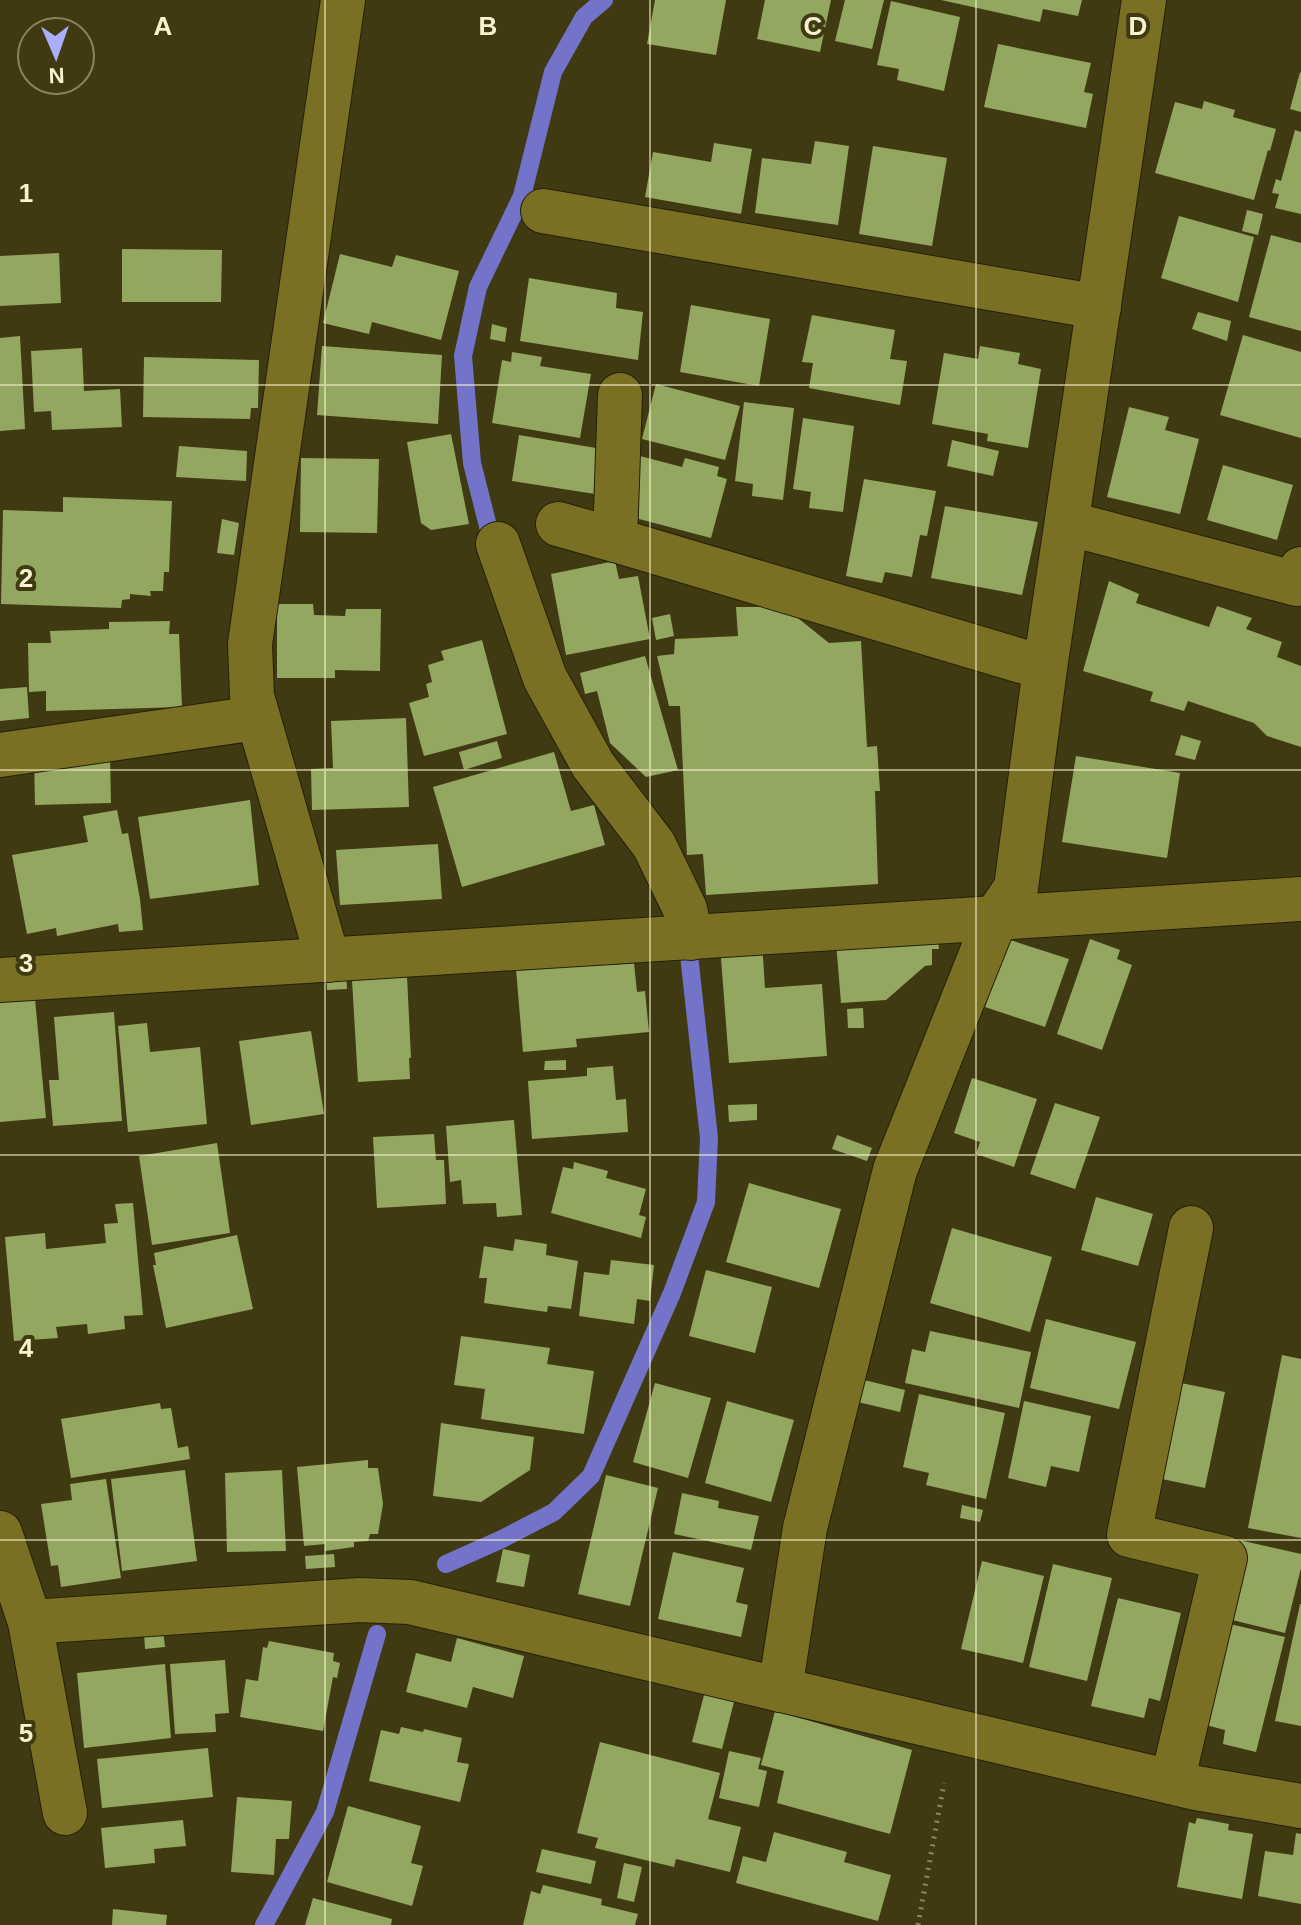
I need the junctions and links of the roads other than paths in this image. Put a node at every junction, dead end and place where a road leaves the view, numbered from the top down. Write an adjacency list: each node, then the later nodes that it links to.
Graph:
1 (343, 0): 12 (street)
2 (1144, 0): 4 (street)
3 (543, 211): 4 (street)
4 (1099, 307): 6 (street)
5 (620, 395): 8 (street)
6 (1067, 523): 10 (street); 11 (street)
7 (558, 524): 8 (street)
8 (615, 540): 11 (street)
9 (498, 544): 16 (street)
10 (1301, 569)
11 (1045, 668): 15 (street)
12 (257, 718): 13 (street); 17 (street)
13 (0, 755)
14 (1301, 899): 15 (street)
15 (996, 917): 16 (street); 22 (street)
16 (691, 938): 17 (street)
17 (328, 960): 18 (street)
18 (0, 980)
19 (1191, 1228): 23 (street)
20 (0, 1533): 21 (street)
21 (30, 1622): 22 (street); 25 (street)
22 (780, 1690): 23 (street)
23 (1172, 1782): 24 (street)
24 (1301, 1806)
25 (65, 1813)

